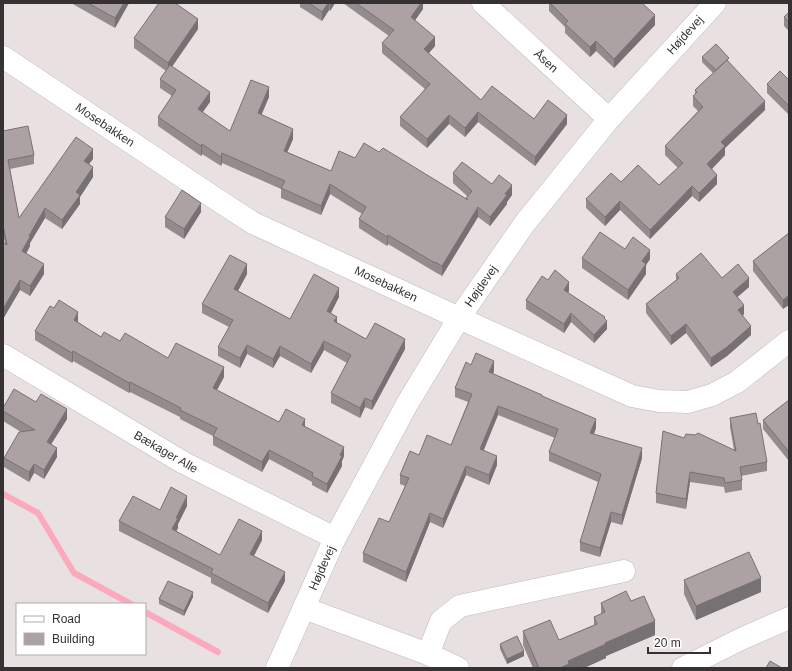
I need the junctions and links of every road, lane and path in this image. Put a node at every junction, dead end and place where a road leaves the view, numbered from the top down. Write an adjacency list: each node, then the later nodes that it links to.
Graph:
1 (483, 3): 4 (street, Åsen)
2 (715, 3): 4 (street, Højdevej)
3 (3, 57): 5 (street, Mosebakken)
4 (609, 119): 5 (street, Højdevej)
5 (459, 318): 6 (street, Mosebakken); 8 (street, Højdevej)
6 (789, 341)
7 (3, 355): 8 (street, Bækager Alle)
8 (335, 538): 10 (street, Højdevej)
9 (624, 571): 12 (street)
10 (304, 608): 12 (street); 13 (street, Højdevej)
11 (789, 618): 15 (street)
12 (428, 654): 14 (street)
13 (277, 668)
14 (458, 668)
15 (684, 668)

